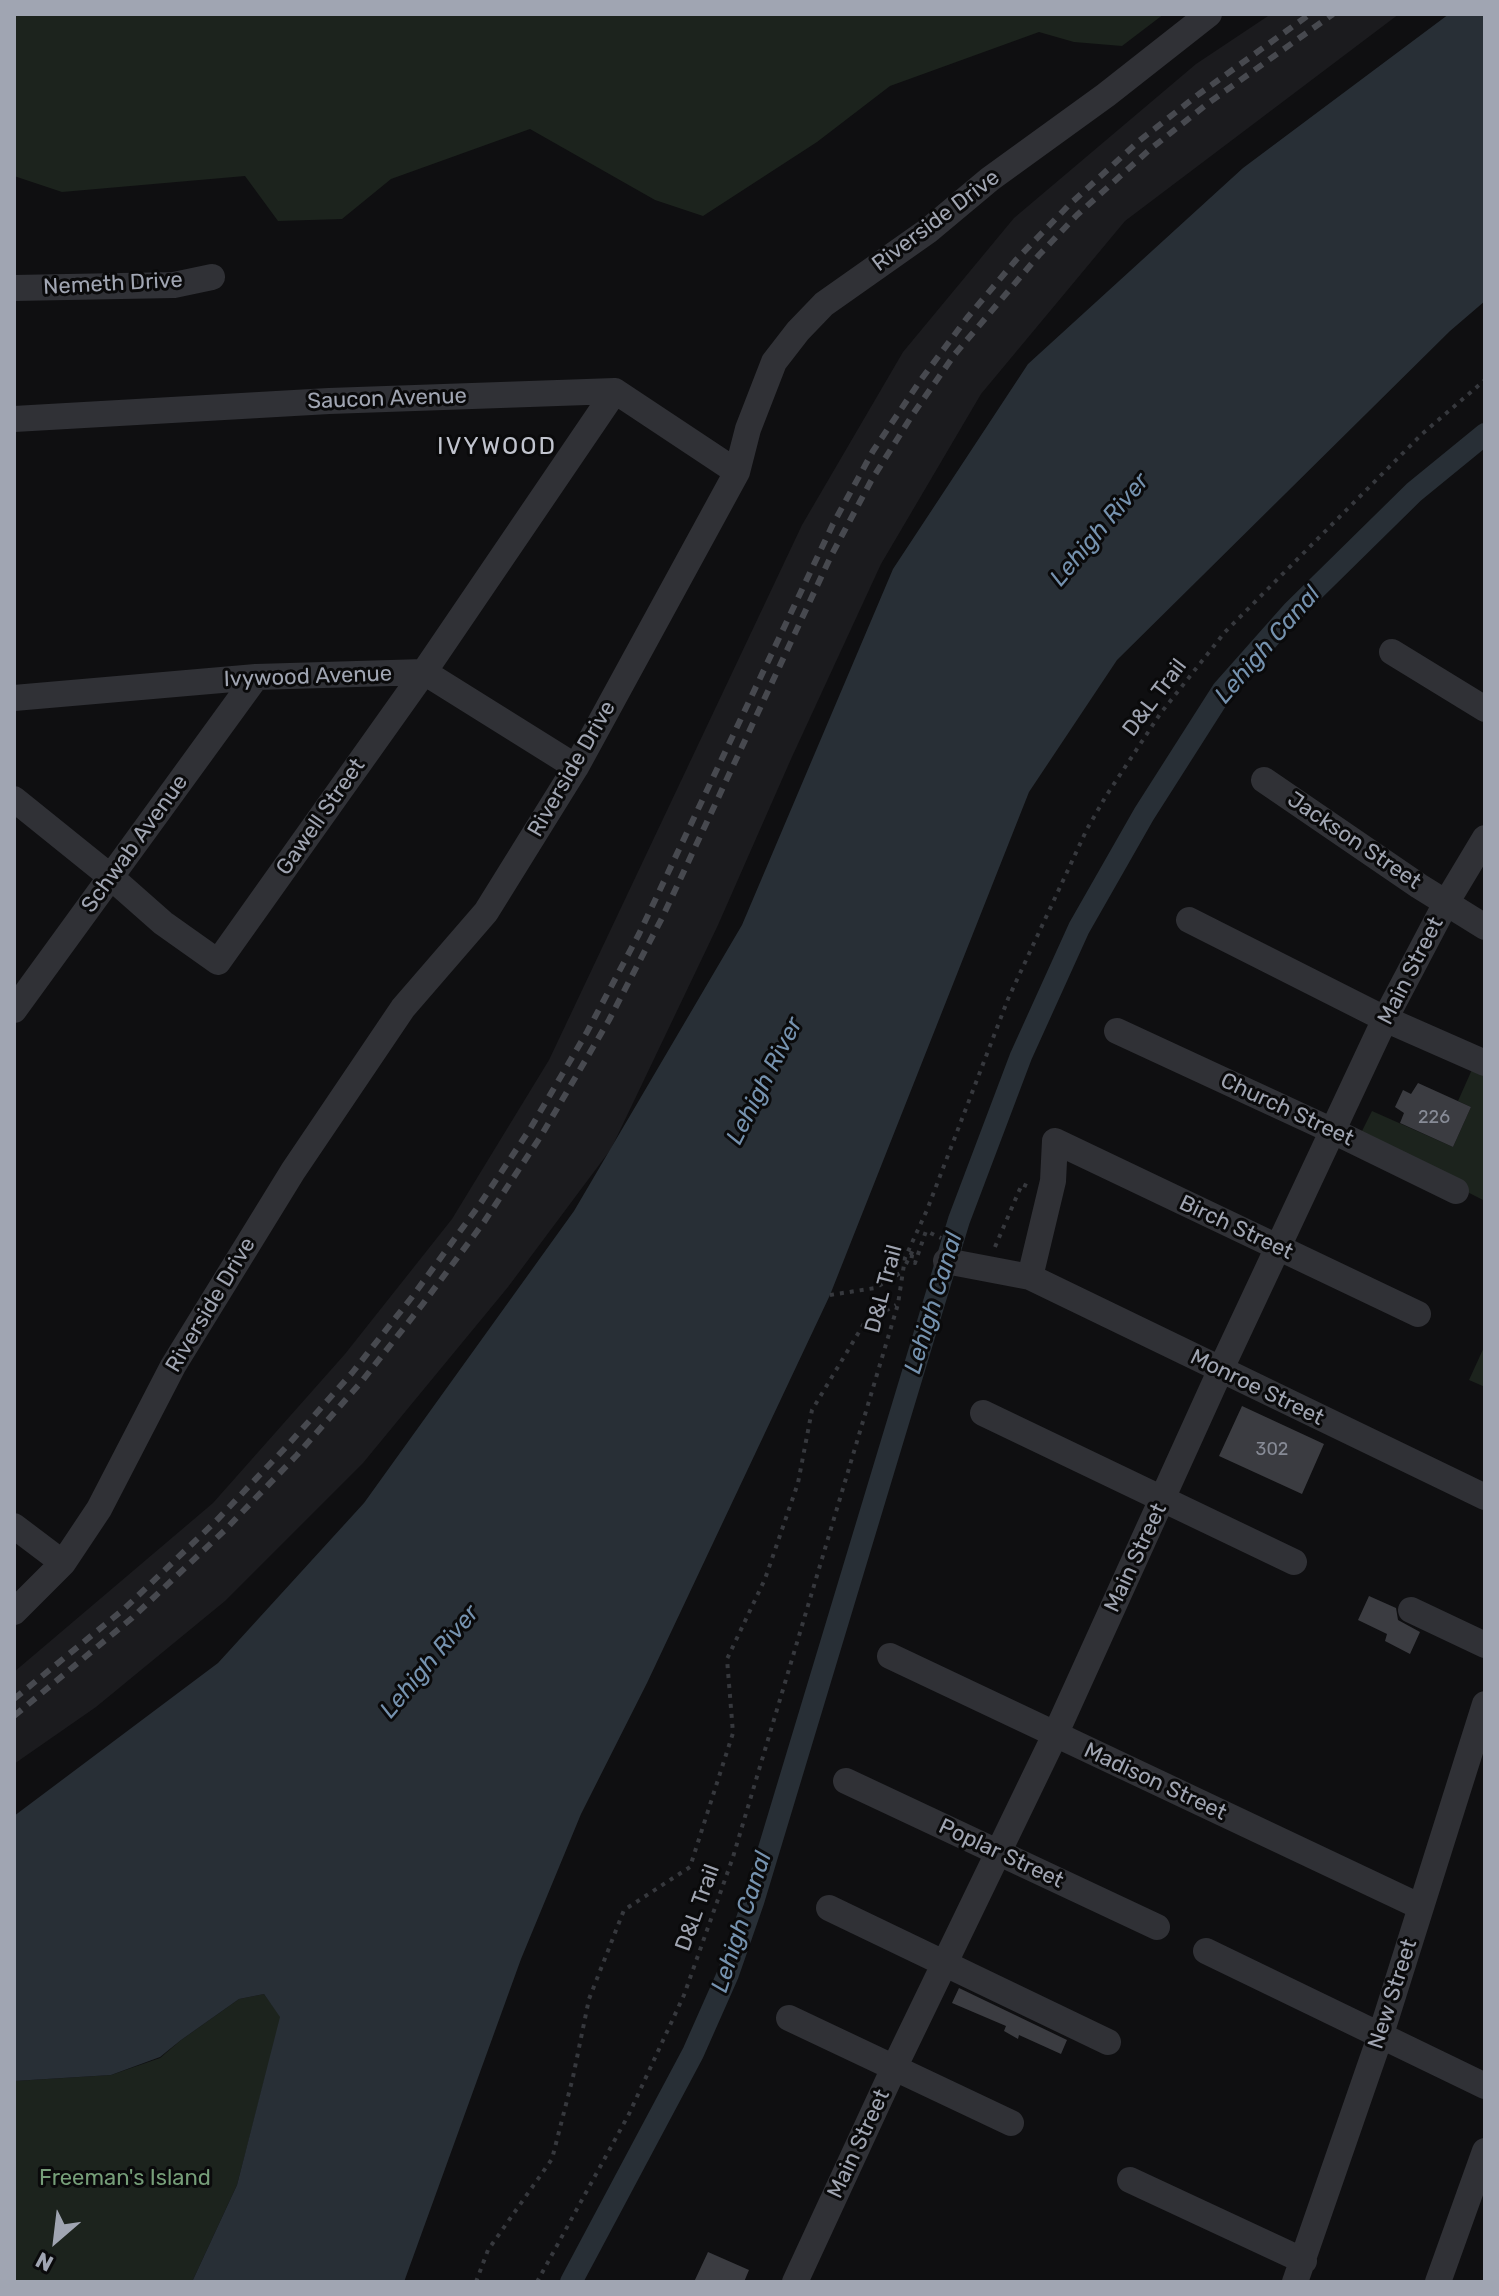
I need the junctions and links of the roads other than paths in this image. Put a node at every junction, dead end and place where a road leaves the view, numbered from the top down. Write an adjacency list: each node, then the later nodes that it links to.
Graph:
1 (1209, 14): 6 (street, Riverside Drive)
2 (212, 277): 3 (street, Nemeth Drive)
3 (14, 288)
4 (615, 391): 5 (street, Saucon Avenue); 6 (street); 8 (street, Gawell Street)
5 (14, 419)
6 (737, 472): 12 (street, Riverside Drive)
7 (1392, 652): 11 (street)
8 (424, 672): 9 (street, Ivywood Avenue); 12 (street, Ivywood Avenue); 16 (street, Gawell Street)
9 (256, 677): 10 (street, Ivywood Avenue); 16 (street, Schwab Avenue)
10 (14, 698)
11 (1485, 709)
12 (576, 767): 36 (street, Riverside Drive)
13 (1264, 780): 17 (street, Jackson Street)
14 (14, 799): 16 (street)
15 (1485, 838): 17 (street, Main Street)
16 (112, 878): 20 (street, Schwab Avenue)
17 (1446, 903): 19 (street, Jackson Street); 21 (street, Main Street)
18 (1189, 920): 21 (street)
19 (1485, 927)
20 (18, 997)
21 (1385, 1019): 23 (street); 24 (street, Main Street)
22 (1117, 1031): 24 (street, Church Street)
23 (1485, 1063)
24 (1333, 1131): 25 (street, Church Street); 26 (street, Main Street)
25 (1456, 1191)
26 (1278, 1248): 28 (street, Birch Street); 29 (street, Birch Street); 30 (street, Main Street)
27 (946, 1261): 28 (street, Monroe Street)
28 (1030, 1277): 30 (street, Monroe Street)
29 (1418, 1314)
30 (1221, 1371): 32 (street, Monroe Street); 33 (street, Main Street)
31 (983, 1413): 33 (street)
32 (1485, 1497)
33 (1163, 1499): 35 (street); 42 (street, Main Street)
34 (14, 1526): 36 (street)
35 (1294, 1562)
36 (63, 1563): 38 (street, Riverside Drive)
37 (1411, 1610): 39 (street)
38 (14, 1612)
39 (1485, 1645)
40 (890, 1656): 42 (street, Madison Street)
41 (1485, 1704): 45 (street, New Street)
42 (1055, 1735): 44 (street, Main Street); 45 (street, Madison Street)
43 (846, 1781): 44 (street, Poplar Street)
44 (998, 1853): 47 (street, Poplar Street); 49 (street, Main Street)
45 (1421, 1907): 51 (street, New Street)
46 (829, 1908): 49 (street)
47 (1157, 1927)
48 (1206, 1951): 51 (street)
49 (944, 1965): 52 (street); 53 (street, Main Street)
50 (789, 2018): 53 (street)
51 (1380, 2037): 54 (street); 58 (street, New Street)
52 (1108, 2042)
53 (894, 2068): 55 (street); 59 (street, Main Street)
54 (1485, 2086)
55 (1011, 2123)
56 (1485, 2151): 60 (street)
57 (1130, 2180): 58 (street)
58 (1299, 2271)
59 (795, 2282)
60 (1438, 2282)

